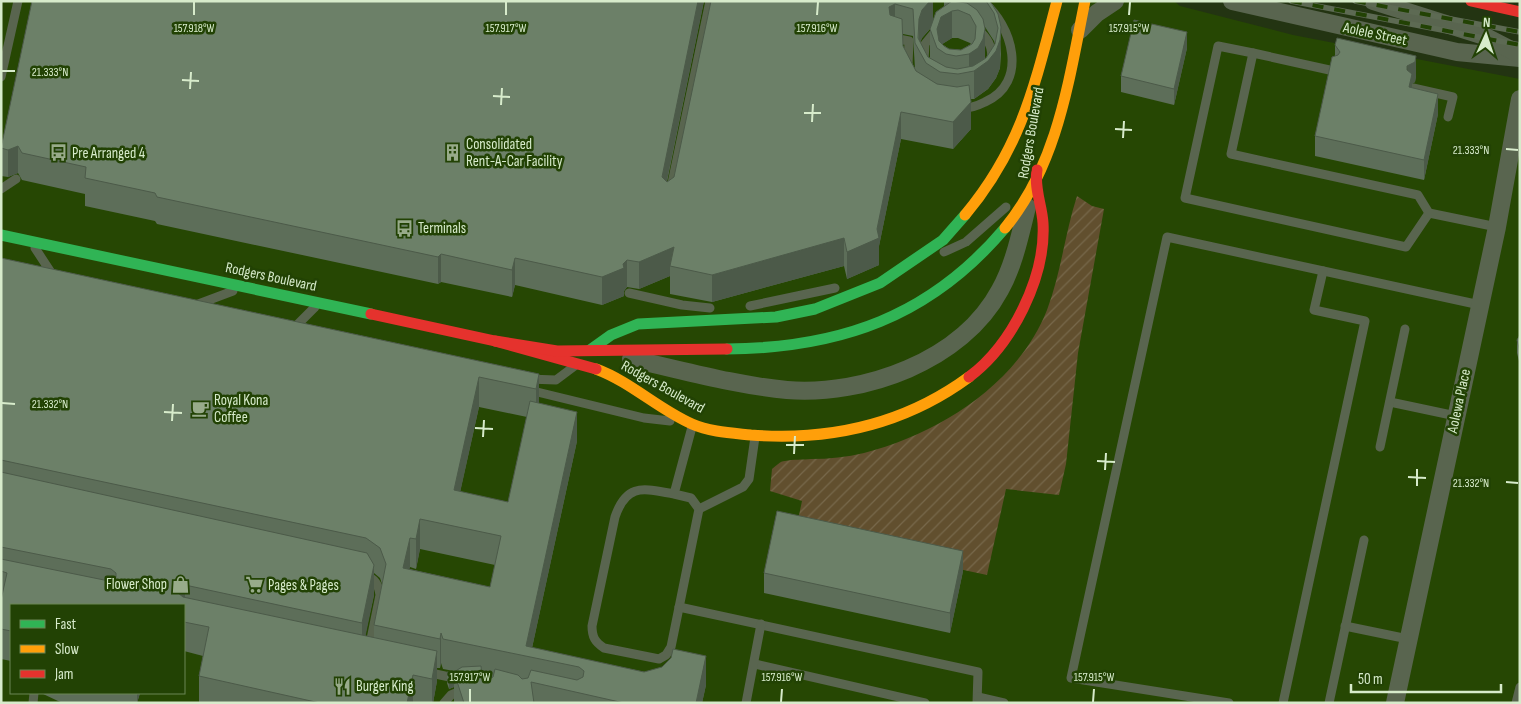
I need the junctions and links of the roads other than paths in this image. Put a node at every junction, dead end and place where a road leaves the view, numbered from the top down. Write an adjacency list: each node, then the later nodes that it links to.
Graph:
1 (18, 1): 21 (lane)
2 (710, 1): 31 (lane)
3 (982, 1): 25 (lane)
4 (1058, 1): 49 (main road)
5 (1085, 1): 48 (main road)
6 (1115, 1): 16 (street)
7 (1232, 1): 15 (street, Aolele Street)
8 (1373, 1): 15 (street, Aolele Street)
9 (1471, 1): 10 (main road)
10 (1520, 12)
11 (941, 21): 17 (lane)
12 (970, 25): 19 (lane)
13 (894, 38): 20 (lane)
14 (1253, 53): 18 (lane); 32 (lane); 32 (lane)
15 (1520, 56)
16 (1061, 57)
17 (925, 68)
18 (1334, 71)
19 (987, 74)
20 (910, 76)
21 (1, 77)
22 (1413, 88): 26 (lane)
23 (1053, 95): 29 (main road, Rodgers Boulevard)
24 (1520, 99): 27 (street, Aolewa Place)
25 (945, 106)
26 (1448, 117)
27 (1515, 147): 34 (street, Aolewa Place)
28 (16, 179): 30 (lane)
29 (1035, 179): 43 (lane); 49 (street); 53 (main road, Rodgers Boulevard)
30 (1, 189)
31 (670, 194)
32 (1429, 213): 34 (lane)
33 (1, 227): 41 (street)
34 (1496, 227): 42 (street, Aolewa Place)
35 (1, 235): 36 (main road, Rodgers Boulevard)
36 (31, 241): 38 (lane); 39 (main road, Rodgers Boulevard)
37 (1323, 271): 42 (lane); 74 (lane); 75 (lane)
38 (40, 277)
39 (245, 287): 45 (lane); 48 (main road, Rodgers Boulevard)
40 (629, 294): 44 (lane)
41 (328, 295): 47 (lane); 49 (street)
42 (1480, 305): 51 (street, Aolewa Place)
43 (743, 306)
44 (724, 307)
45 (202, 312)
46 (1405, 328): 50 (lane)
47 (280, 332)
48 (495, 341): 52 (main road, Rodgers Boulevard)
49 (590, 350): 52 (lane)
50 (1390, 402): 51 (lane); 54 (lane)
51 (1456, 416): 62 (street, Aolewa Place)
52 (692, 424): 53 (main road, Rodgers Boulevard); 55 (lane)
53 (756, 436): 56 (lane)
54 (1380, 447)
55 (674, 494): 56 (lane); 59 (lane)
56 (699, 510): 59 (lane)
57 (1364, 540): 61 (lane)
58 (354, 572): 63 (lane)
59 (679, 607): 60 (lane)
60 (761, 624): 64 (lane); 69 (lane)
61 (1345, 626): 62 (lane); 76 (lane)
62 (1408, 639): 77 (street, Aolewa Place)
63 (367, 660)
64 (755, 664): 71 (lane); 72 (lane)
65 (413, 670): 66 (lane)
66 (466, 680)
67 (1520, 687): 78 (lane)
68 (473, 690): 70 (lane)
69 (978, 700): 73 (lane)
70 (444, 703)
71 (746, 703)
72 (925, 703)
73 (1004, 703)
74 (1229, 703)
75 (1283, 703)
76 (1329, 703)
77 (1395, 703)
78 (1516, 703)

